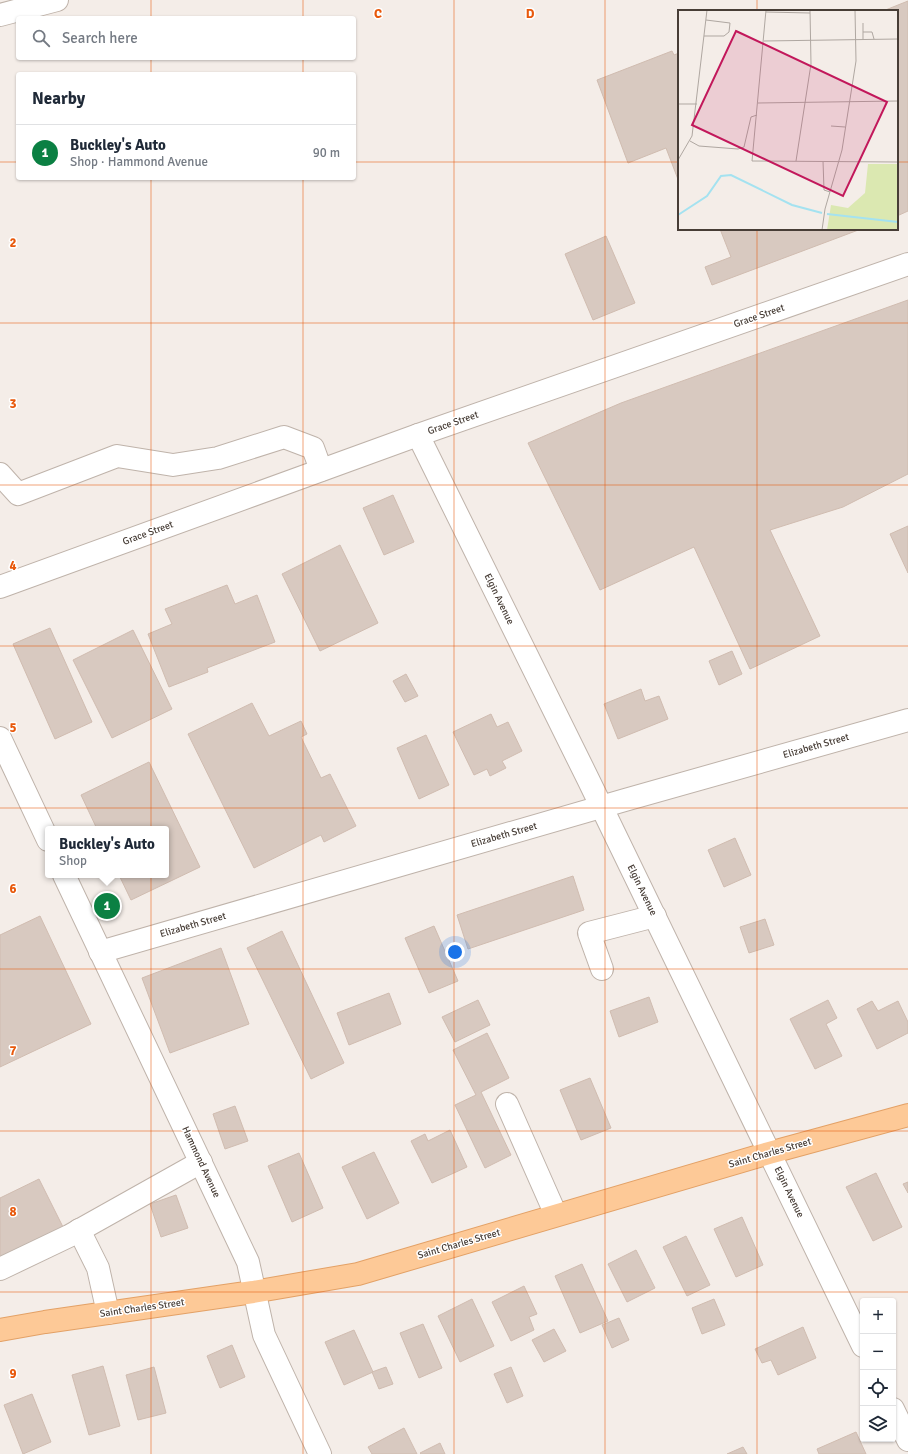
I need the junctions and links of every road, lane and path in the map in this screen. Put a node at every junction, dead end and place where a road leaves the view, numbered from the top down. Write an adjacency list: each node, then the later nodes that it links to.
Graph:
1 (57, 0): 2 (street)
2 (0, 15)
3 (908, 264): 4 (street, Grace Street)
4 (418, 435): 5 (street, Grace Street); 10 (street, Elgin Avenue)
5 (321, 470): 6 (street); 7 (street, Grace Street)
6 (0, 474)
7 (0, 587)
8 (908, 720): 10 (street, Elizabeth Street)
9 (0, 738): 11 (street)
10 (601, 806): 13 (street, Elgin Avenue); 14 (street, Elizabeth Street)
11 (45, 834)
12 (65, 878): 14 (street, Hammond Avenue)
13 (654, 916): 15 (street); 18 (street, Elgin Avenue)
14 (100, 952): 19 (street, Hammond Avenue)
15 (602, 969)
16 (507, 1104): 20 (street)
17 (908, 1115): 18 (main road, Saint Charles Street)
18 (770, 1153): 20 (main road, Saint Charles Street); 26 (street, Elgin Avenue)
19 (201, 1162): 21 (street); 23 (street, Hammond Avenue)
20 (556, 1215): 23 (main road, Saint Charles Street)
21 (79, 1230): 22 (street); 24 (street)
22 (0, 1269)
23 (253, 1292): 24 (main road, Saint Charles Street); 29 (street, Hammond Avenue)
24 (108, 1313): 25 (main road, Saint Charles Street)
25 (0, 1330)
26 (860, 1340)
27 (896, 1414): 28 (street)
28 (908, 1440)
29 (320, 1454)

